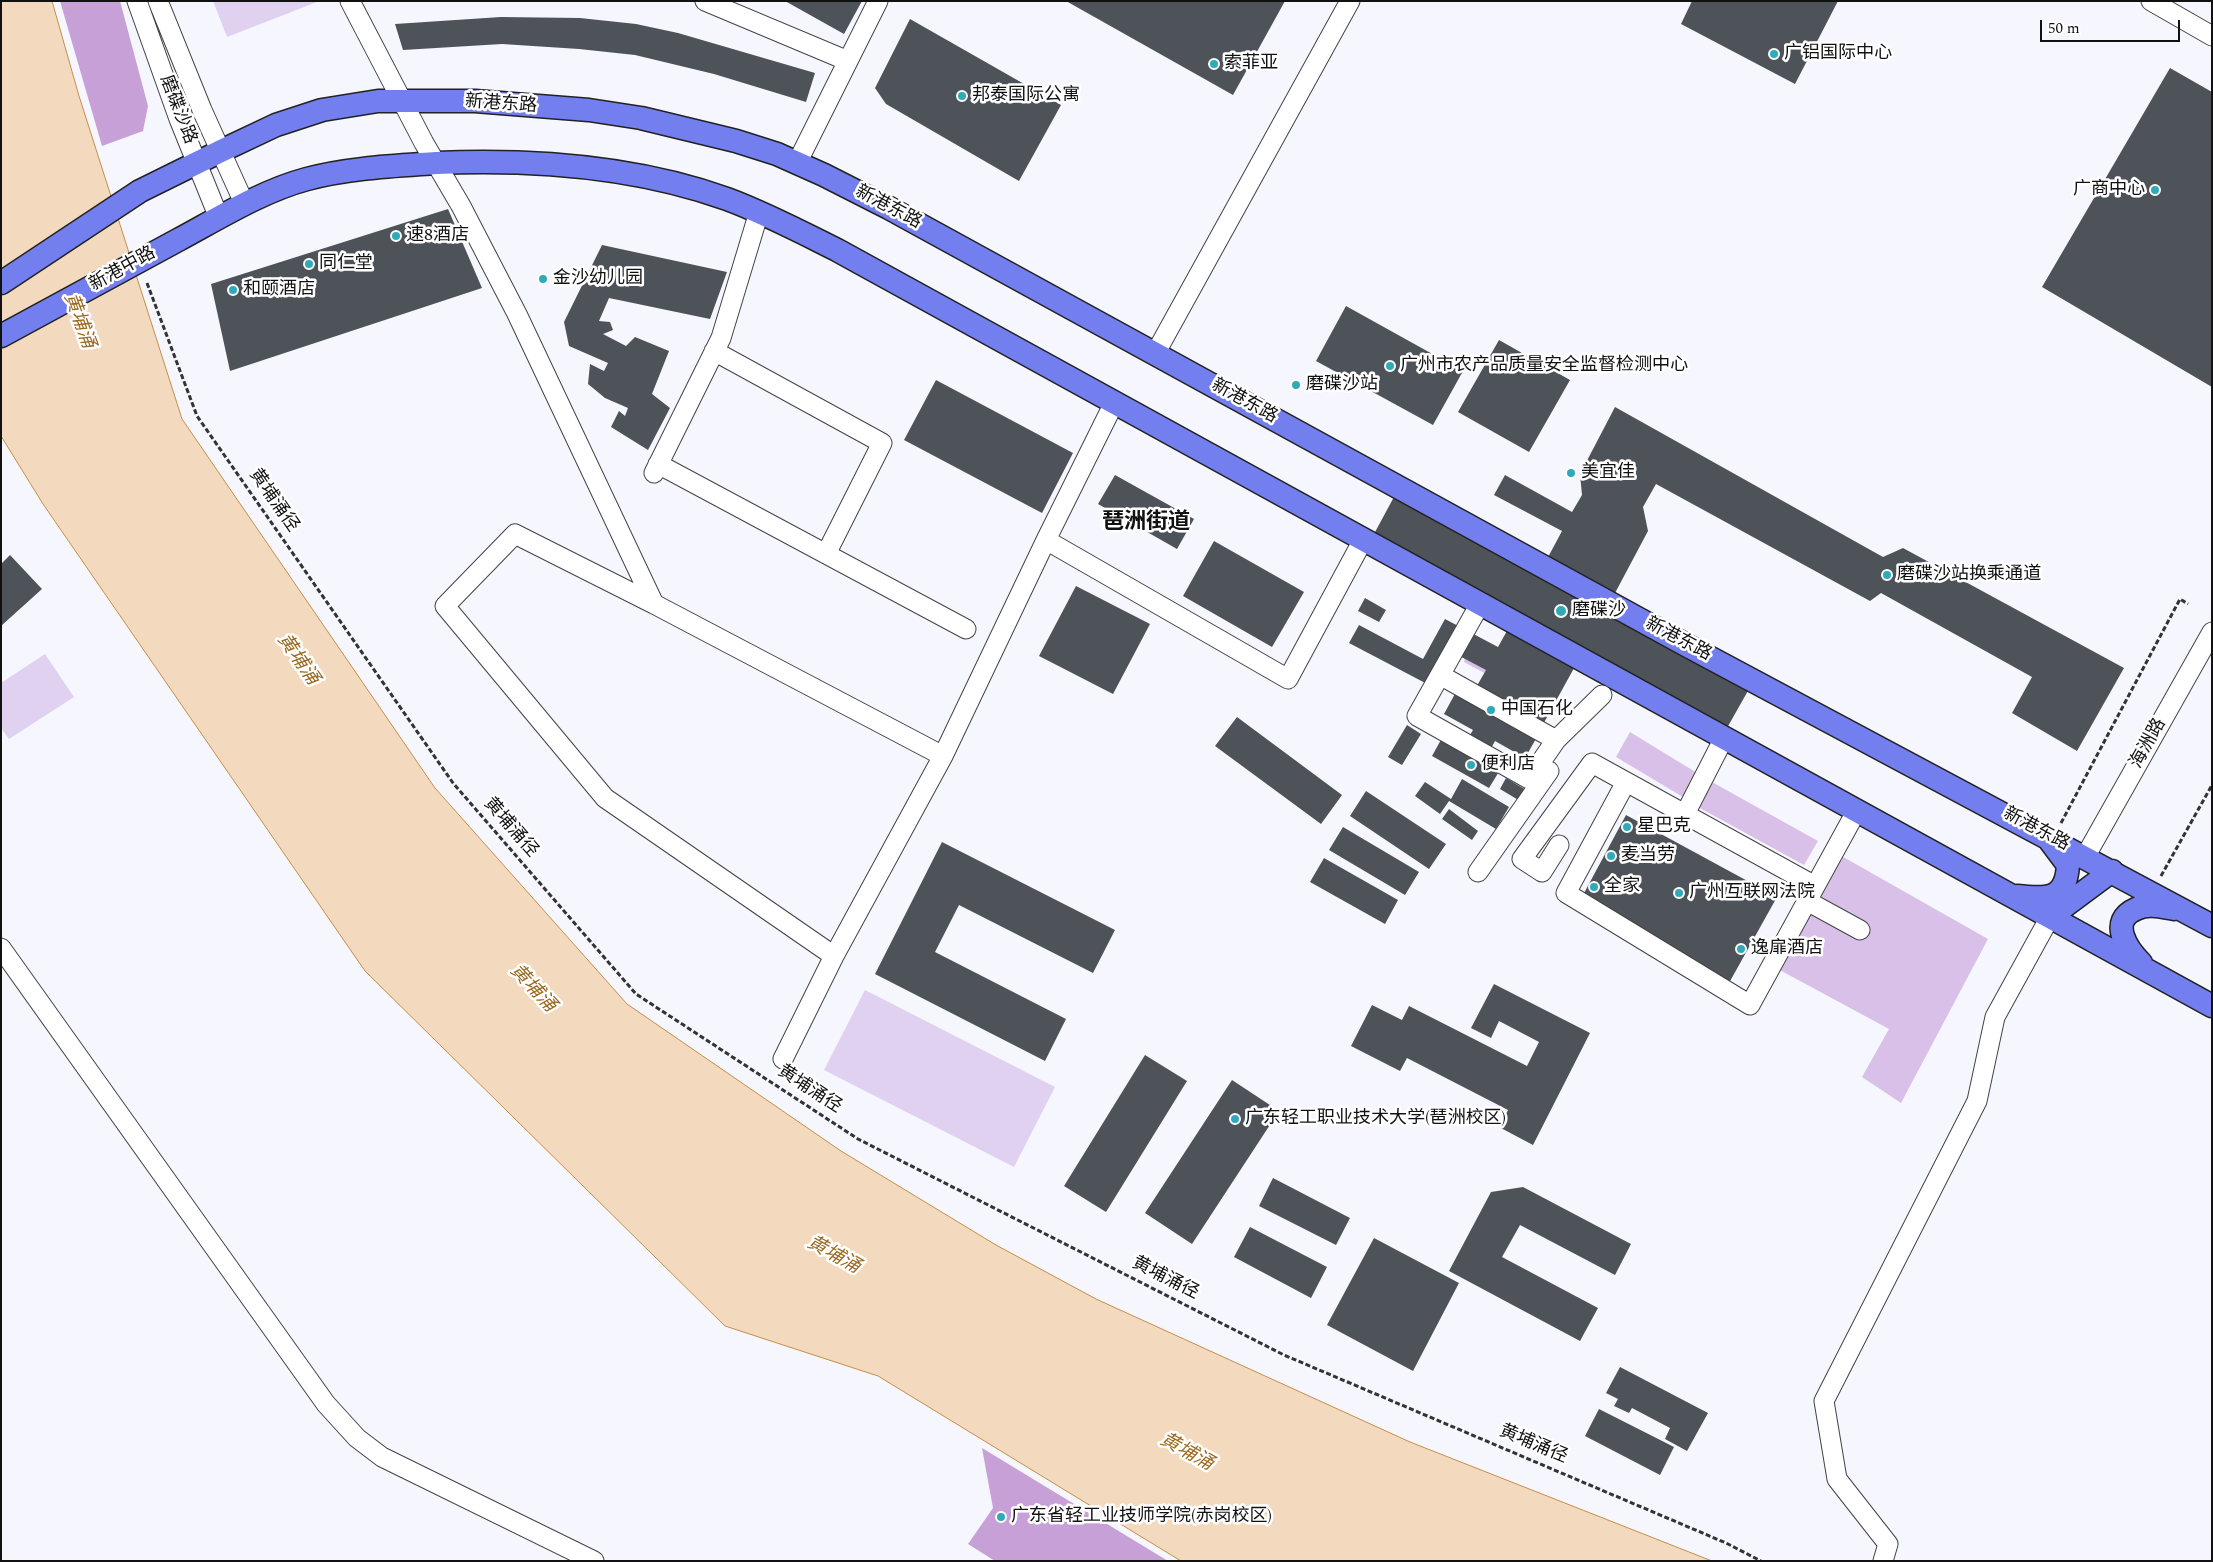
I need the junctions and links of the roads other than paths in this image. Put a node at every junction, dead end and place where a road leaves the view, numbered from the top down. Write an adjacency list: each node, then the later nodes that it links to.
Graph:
1 (137, 1): 12 (street, 磨碟沙路)
2 (158, 1): 11 (street, 磨碟沙路)
3 (350, 1): 10 (street)
4 (704, 1): 9 (street)
5 (878, 1): 9 (street)
6 (1350, 1): 21 (street)
7 (2151, 1): 8 (street)
8 (2212, 36)
9 (848, 61): 13 (street)
10 (403, 100): 11 (main road, 新港东路); 13 (main road, 新港东路); 14 (street)
11 (220, 151): 12 (main road); 15 (street, 磨碟沙路)
12 (198, 162): 17 (street, 磨碟沙路); 18 (main road)
13 (797, 163): 21 (main road, 新港东路)
14 (435, 164): 15 (main road); 16 (main road); 26 (street)
15 (245, 205): 17 (main road, 新港中路)
16 (759, 212): 20 (street); 22 (main road)
17 (218, 218): 19 (main road, 新港中路)
18 (1, 283)
19 (1, 336)
20 (714, 352): 25 (street); 25 (street)
21 (1155, 354): 38 (main road, 新港东路)
22 (1114, 403): 23 (street); 24 (main road)
23 (1046, 540): 24 (street); 34 (street)
24 (1363, 540): 27 (main road)
25 (826, 554): 28 (street)
26 (654, 604): 34 (street); 50 (street)
27 (1480, 604): 30 (street); 31 (main road)
28 (966, 630)
29 (2212, 632): 40 (street, 海洲路)
30 (1440, 675): 33 (street); 33 (street)
31 (1608, 686): 32 (main road); 33 (street); 42 (street)
32 (1724, 738): 36 (main road); 37 (street)
33 (1556, 740)
34 (943, 756): 50 (street)
35 (1626, 782): 37 (street); 39 (street); 43 (street)
36 (1856, 810): 43 (street); 44 (main road)
37 (1685, 814): 43 (street)
38 (2047, 836): 40 (main road, 新港东路); 44 (main road)
39 (1558, 846)
40 (2085, 857): 41 (main road, 新港东路)
41 (2112, 871): 45 (main road, 新港东路); 46 (main road)
42 (1478, 872)
43 (1811, 894): 48 (street)
44 (2012, 895): 46 (main road)
45 (2188, 912): 47 (main road, 新港东路); 51 (main road)
46 (2050, 917): 51 (main road); 54 (street)
47 (2212, 926)
48 (1860, 930)
49 (1, 948): 55 (street)
50 (834, 956): 53 (street)
51 (2153, 974): 52 (main road)
52 (2212, 1006)
53 (783, 1059)
54 (1886, 1552)
55 (594, 1561)

